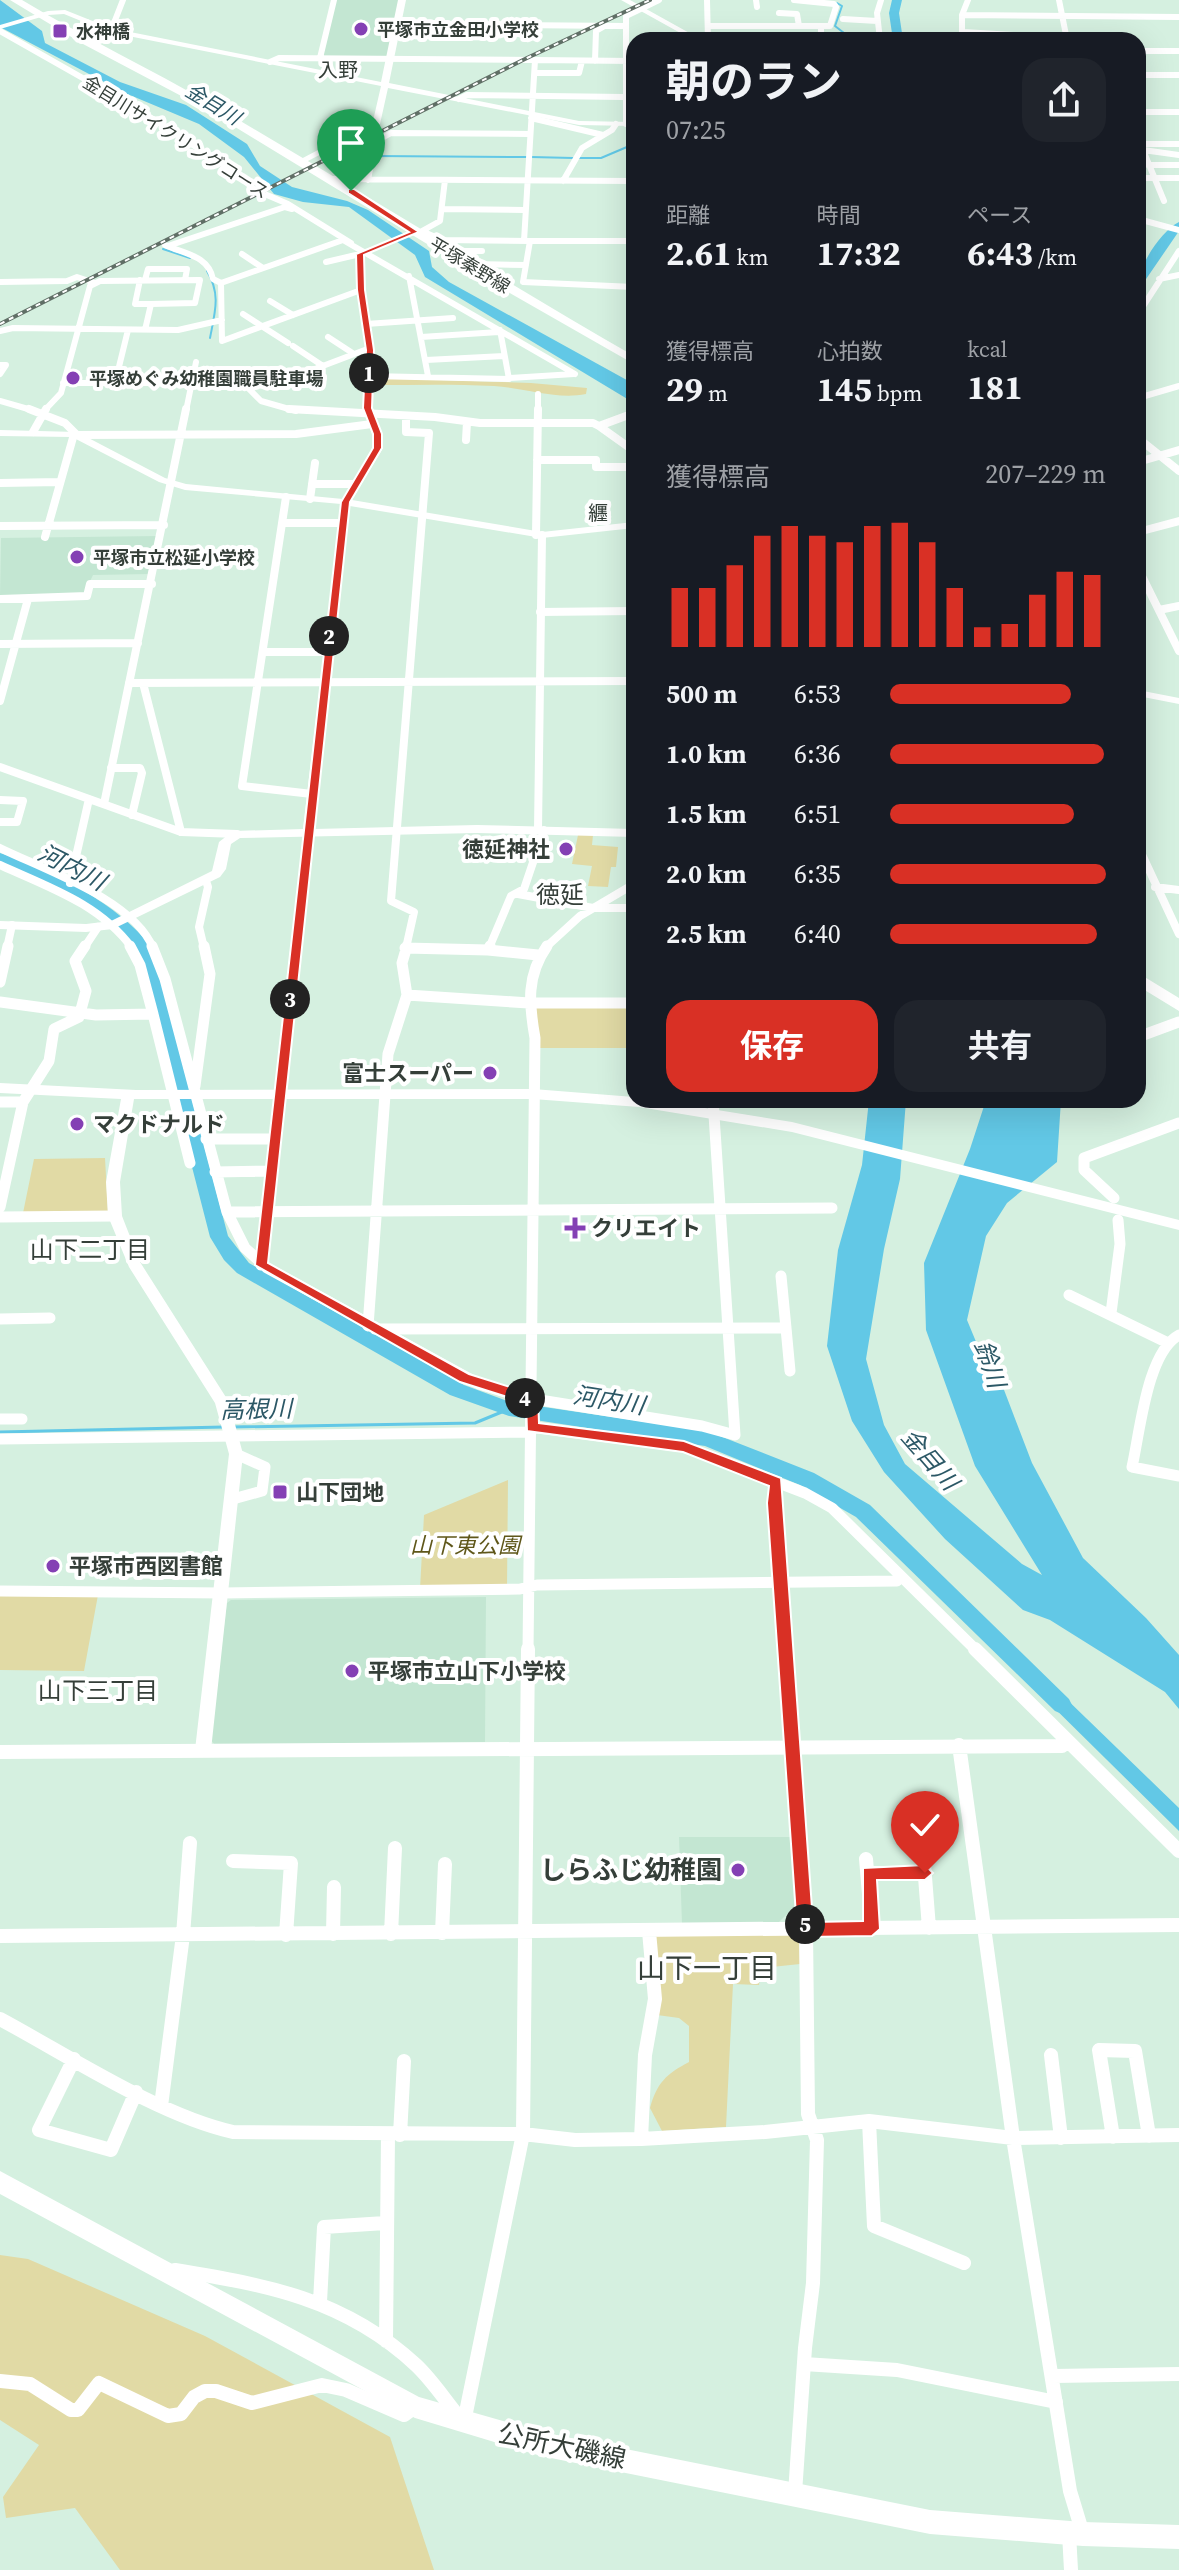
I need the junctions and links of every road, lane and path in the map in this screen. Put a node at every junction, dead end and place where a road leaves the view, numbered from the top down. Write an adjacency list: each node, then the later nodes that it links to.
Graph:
1 (15, 0): 17 (main road, 平塚秦野線)
2 (123, 0): 32 (street)
3 (334, 0): 41 (street)
4 (402, 0): 24 (street)
5 (625, 0): 13 (street)
6 (659, 0): 13 (street)
7 (707, 0): 27 (street)
8 (777, 0): 15 (street)
9 (794, 0): 30 (street)
10 (881, 0): 23 (street)
11 (968, 0): 16 (street)
12 (1059, 0): 19 (street)
13 (641, 9): 18 (street); 33 (street)
14 (859, 11): 22 (street)
15 (779, 13): 28 (street); 29 (street)
16 (962, 15): 19 (street); 37 (street)
17 (39, 16): 31 (street); 32 (street); 68 (main road, 平塚秦野線)
18 (626, 16): 25 (street); 26 (street)
19 (1062, 17): 20 (street); 38 (street)
20 (1179, 17)
21 (843, 19): 22 (street)
22 (857, 20): 23 (street)
23 (877, 21): 36 (street)
24 (398, 24): 25 (street); 42 (street)
25 (605, 26): 26 (street); 45 (street)
26 (626, 26): 46 (street)
27 (708, 26): 28 (street); 34 (street)
28 (780, 26): 29 (street)
29 (799, 26): 30 (street)
30 (821, 27): 35 (street)
31 (0, 29): 83 (street, 金目川サイクリングコース)
32 (108, 30): 47 (street)
33 (683, 32)
34 (708, 32)
35 (821, 32)
36 (879, 32)
37 (962, 32)
38 (1065, 32)
39 (1146, 51): 40 (street)
40 (1179, 51)
41 (320, 58): 42 (street); 47 (street)
42 (392, 59): 43 (street); 51 (street)
43 (535, 60): 44 (street); 48 (street)
44 (582, 61): 45 (street); 48 (street)
45 (595, 61): 46 (street)
46 (625, 61): 53 (street)
47 (270, 62): 51 (street)
48 (535, 73): 52 (street)
49 (1146, 75): 50 (street)
50 (1179, 75)
51 (386, 85): 54 (street); 59 (street)
52 (533, 96): 53 (street); 54 (street); 57 (street)
53 (624, 97): 58 (street)
54 (459, 99): 57 (street)
55 (1146, 112): 56 (street)
56 (1179, 112)
57 (532, 116): 58 (street); 60 (street); 61 (street)
58 (625, 124): 61 (street)
59 (367, 130): 62 (street); 68 (street)
60 (530, 134): 62 (street); 77 (street)
61 (603, 135): 78 (street)
62 (385, 136): 75 (street)
63 (1146, 144): 64 (street)
64 (1179, 144)
65 (1146, 146): 66 (street)
66 (1179, 155)
67 (1146, 160): 69 (street)
68 (302, 162): 74 (main road, 平塚秦野線)
69 (1148, 165): 70 (street); 72 (street)
70 (1179, 165)
71 (1146, 178): 72 (street)
72 (1154, 178): 73 (street); 80 (street)
73 (1179, 178)
74 (332, 179): 75 (street); 88 (main road, 平塚秦野線)
75 (368, 180): 76 (street)
76 (445, 180): 77 (street); 81 (street)
77 (526, 181): 78 (street); 82 (street)
78 (563, 181): 79 (street)
79 (626, 181)
80 (1164, 201)
81 (442, 209): 82 (street); 88 (street)
82 (524, 210): 90 (street)
83 (299, 211): 92 (street, 金目川サイクリングコース); 109 (street)
84 (1161, 214): 86 (street)
85 (1146, 222): 86 (street)
86 (1150, 224): 87 (street)
87 (1179, 230)
88 (418, 231): 89 (street); 93 (street); 133 (main road, 平塚秦野線)
89 (437, 239): 90 (street); 94 (street)
90 (527, 241): 91 (street); 99 (street)
91 (626, 241)
92 (351, 243): 93 (street, 金目川サイクリングコース); 100 (street)
93 (365, 251): 98 (street); 101 (street); 111 (street)
94 (453, 251): 95 (street); 99 (street)
95 (482, 251)
96 (1179, 251): 103 (street)
97 (242, 254): 100 (street)
98 (326, 262)
99 (526, 265): 110 (street)
100 (263, 268): 109 (street)
101 (409, 275): 120 (street); 127 (street)
102 (1179, 275): 103 (street)
103 (1159, 279): 113 (street)
104 (142, 280): 105 (street); 106 (street); 108 (street); 115 (street)
105 (170, 280): 106 (street); 114 (street)
106 (185, 280): 114 (street)
107 (0, 282): 108 (street)
108 (95, 283): 123 (street)
109 (221, 283): 119 (street)
110 (626, 287)
111 (361, 290): 117 (street); 121 (street)
112 (270, 301): 117 (street)
113 (1146, 301)
114 (165, 303): 115 (street)
115 (151, 304): 125 (street)
116 (243, 314): 122 (street)
117 (293, 315): 122 (street)
118 (453, 318): 120 (street)
119 (222, 320): 122 (street); 125 (street)
120 (418, 320): 121 (street); 129 (street)
121 (366, 324): 130 (street)
122 (262, 326): 137 (street)
123 (80, 330): 124 (street); 126 (street); 144 (street)
124 (128, 330): 125 (street); 145 (street)
125 (145, 330)
126 (0, 331)
127 (500, 331): 129 (street); 132 (street); 142 (street)
128 (328, 337): 131 (street)
129 (421, 337): 134 (street)
130 (370, 348): 131 (street); 140 (street)
131 (354, 354): 137 (street)
132 (504, 356): 134 (street); 142 (street)
133 (626, 356)
134 (426, 360): 141 (street)
135 (196, 362): 143 (street)
136 (0, 365): 138 (street)
137 (323, 366): 139 (street)
138 (0, 374)
139 (299, 375)
140 (369, 376): 141 (street); 153 (street)
141 (428, 376): 142 (street)
142 (510, 378)
143 (192, 382): 145 (street); 153 (street); 160 (street)
144 (63, 383): 145 (street); 150 (street)
145 (115, 383)
146 (1179, 386): 148 (street)
147 (538, 394): 155 (street)
148 (1146, 396)
149 (0, 401): 150 (street)
150 (42, 414): 157 (street); 159 (street)
151 (406, 416): 153 (street); 154 (street); 179 (street)
152 (626, 416): 156 (street)
153 (370, 420): 160 (street); 175 (street)
154 (467, 422): 155 (street); 161 (street)
155 (538, 423): 156 (street); 166 (street)
156 (599, 426): 162 (street)
157 (33, 432): 158 (street); 159 (street)
158 (0, 433)
159 (75, 434): 160 (street); 171 (street); 173 (street)
160 (183, 434): 173 (street)
161 (466, 440)
162 (626, 445)
163 (1146, 445): 165 (street)
164 (1179, 450): 165 (street)
165 (1160, 456): 167 (street); 170 (street)
166 (537, 460): 169 (street); 188 (street)
167 (1146, 460)
168 (315, 463): 174 (street)
169 (626, 467)
170 (1179, 471)
171 (60, 482): 172 (street); 183 (street)
172 (0, 483)
173 (173, 483): 176 (street); 184 (street)
174 (312, 484): 175 (street); 177 (street)
175 (356, 484): 178 (street)
176 (286, 497): 177 (street); 181 (street)
177 (310, 499): 178 (street)
178 (346, 502): 179 (street); 182 (street)
179 (423, 514): 188 (street); 212 (street)
180 (1179, 521): 187 (street)
181 (282, 523): 182 (street); 206 (street)
182 (343, 523): 207 (street)
183 (48, 525): 184 (street); 185 (street); 189 (street)
184 (164, 525): 191 (street)
185 (0, 526)
186 (626, 526): 188 (street)
187 (1146, 530)
188 (539, 535): 199 (street)
189 (45, 537)
190 (1146, 583): 193 (street)
191 (152, 584): 195 (street); 202 (street)
192 (1146, 591): 193 (street)
193 (1150, 591): 197 (street)
194 (0, 599): 195 (street)
195 (28, 599): 204 (street)
196 (1179, 606): 197 (street)
197 (1159, 610): 200 (street)
198 (626, 611): 199 (street)
199 (540, 612): 208 (street)
200 (1168, 630): 201 (street); 205 (street)
201 (1179, 630)
202 (138, 643): 204 (street); 213 (street)
203 (0, 644): 204 (street)
204 (16, 644): 216 (street)
205 (1179, 651)
206 (263, 652): 207 (street); 210 (street)
207 (328, 652): 211 (street)
208 (540, 681): 209 (street); 212 (street); 226 (street)
209 (626, 681)
210 (259, 682): 211 (street); 214 (street); 220 (street)
211 (324, 682): 212 (street); 220 (street)
212 (409, 682): 229 (street)
213 (129, 683): 214 (street); 219 (street)
214 (143, 683): 227 (street)
215 (1146, 695): 217 (street)
216 (0, 701)
217 (1179, 701)
218 (0, 767): 221 (street)
219 (111, 768): 223 (street); 224 (street)
220 (312, 794): 228 (street)
221 (89, 799): 223 (street); 236 (street)
222 (0, 800): 225 (street)
223 (104, 804): 224 (street)
224 (132, 815): 227 (street)
225 (0, 822)
226 (541, 830): 229 (street); 230 (street); 240 (street)
227 (181, 832): 231 (street)
228 (308, 832): 229 (street); 231 (street); 262 (street)
229 (396, 832): 247 (street)
230 (626, 833)
231 (237, 834): 235 (street)
232 (0, 848): 236 (street)
233 (0, 865): 243 (street)
234 (1146, 865): 237 (street)
235 (206, 881): 243 (street); 267 (street)
236 (70, 883): 243 (street)
237 (1155, 887): 239 (street); 246 (street)
238 (626, 889): 241 (street)
239 (1179, 890)
240 (518, 894): 241 (street); 248 (street)
241 (593, 908): 242 (street); 249 (street)
242 (626, 908)
243 (122, 921): 245 (street); 258 (street); 267 (street)
244 (6, 925): 245 (street); 250 (street)
245 (98, 927): 257 (street)
246 (1179, 934)
247 (405, 948): 248 (street); 252 (street)
248 (488, 950): 249 (street)
249 (538, 955): 254 (street)
250 (0, 982)
251 (1146, 983): 256 (main road)
252 (407, 995): 254 (street); 263 (street)
253 (0, 1002): 257 (street)
254 (529, 1003): 255 (street); 264 (street)
255 (626, 1003)
256 (1179, 1006)
257 (80, 1014): 258 (street); 268 (street)
258 (153, 1014): 266 (street)
259 (1179, 1022): 260 (street)
260 (1146, 1034)
261 (0, 1088): 268 (street)
262 (280, 1094): 263 (street); 267 (street); 275 (street)
263 (384, 1094): 264 (street); 284 (street)
264 (533, 1094): 269 (street); 283 (street)
265 (128, 1095): 266 (street); 268 (street); 287 (street)
266 (173, 1095): 267 (street); 276 (street)
267 (192, 1095): 274 (street)
268 (28, 1096): 270 (street); 280 (street)
269 (626, 1101)
270 (0, 1102)
271 (713, 1108): 282 (street)
272 (721, 1108): 290 (street)
273 (1179, 1123): 279 (street)
274 (206, 1139): 275 (street); 278 (street)
275 (275, 1139): 277 (street)
276 (190, 1163)
277 (271, 1171): 278 (street); 286 (street)
278 (215, 1172): 285 (street)
279 (1114, 1198)
280 (0, 1207)
281 (832, 1208): 282 (street)
282 (721, 1209): 283 (street); 297 (street)
283 (533, 1210): 284 (street); 300 (street)
284 (376, 1211): 286 (street); 298 (street)
285 (227, 1212): 286 (street); 291 (street)
286 (268, 1212): 291 (street)
287 (115, 1216): 288 (street); 307 (street)
288 (0, 1217)
289 (1118, 1220): 294 (street)
290 (1179, 1225)
291 (261, 1265): 298 (street)
292 (781, 1276): 299 (street)
293 (1069, 1295): 294 (street)
294 (1111, 1313): 302 (street)
295 (50, 1318): 296 (street)
296 (0, 1319)
297 (729, 1327): 299 (street); 300 (street); 304 (street)
298 (371, 1328): 300 (street); 304 (street)
299 (786, 1328): 303 (street)
300 (533, 1329): 304 (street)
301 (1179, 1335): 302 (street)
302 (1166, 1342): 311 (street)
303 (790, 1371)
304 (533, 1399): 308 (street)
305 (0, 1419): 306 (street)
306 (22, 1419)
307 (231, 1429): 308 (street); 309 (street); 310 (street)
308 (531, 1430): 312 (street); 317 (street)
309 (0, 1439)
310 (236, 1454): 313 (street); 313 (street)
311 (1179, 1476)
312 (776, 1482): 314 (street); 316 (street)
313 (233, 1499): 319 (street)
314 (865, 1540): 315 (street); 320 (street)
315 (897, 1581): 316 (street); 320 (street)
316 (780, 1582): 317 (street); 324 (street)
317 (529, 1587): 319 (street); 325 (street)
318 (0, 1591): 319 (street)
319 (223, 1593): 326 (street)
320 (937, 1611): 321 (street)
321 (1036, 1709): 323 (street); 328 (street)
322 (959, 1745): 323 (street); 324 (street); 337 (street)
323 (1062, 1746): 328 (street)
324 (793, 1747): 325 (street); 338 (street)
325 (528, 1749): 326 (street); 341 (street)
326 (203, 1750): 327 (street)
327 (0, 1752)
328 (1091, 1764): 331 (street)
329 (190, 1843): 345 (street)
330 (395, 1848): 344 (street)
331 (1179, 1851)
332 (233, 1861): 346 (street)
333 (445, 1864): 342 (street)
334 (334, 1887): 343 (street)
335 (1179, 1925): 337 (street)
336 (929, 1928): 337 (street); 339 (street); 339 (street)
337 (984, 1928): 361 (street)
338 (806, 1929): 339 (street); 340 (street); 355 (street)
339 (872, 1929)
340 (649, 1931): 341 (street); 363 (street)
341 (527, 1932): 342 (street); 356 (street)
342 (442, 1933): 344 (street)
343 (333, 1934): 344 (street); 346 (street)
344 (391, 1934)
345 (183, 1935): 346 (street); 347 (street); 353 (street)
346 (286, 1935)
347 (0, 1936)
348 (0, 2020): 350 (street)
349 (1051, 2055): 362 (street)
350 (74, 2059): 352 (street); 352 (street)
351 (404, 2061): 357 (street)
352 (136, 2092): 353 (street)
353 (161, 2106): 357 (street)
354 (869, 2121): 355 (street); 361 (street); 366 (street)
355 (812, 2126): 363 (street); 370 (street)
356 (523, 2134): 357 (street); 363 (street); 376 (street)
357 (394, 2135): 365 (street)
358 (1179, 2135): 359 (street)
359 (1149, 2136): 360 (street); 360 (street)
360 (1113, 2137): 362 (street)
361 (1013, 2138): 362 (street); 372 (street)
362 (1061, 2138)
363 (641, 2139)
364 (0, 2182): 367 (main road, 公所大磯線)
365 (385, 2223): 368 (street); 369 (street)
366 (964, 2263)
367 (154, 2267): 368 (street); 375 (main road, 公所大磯線)
368 (320, 2302): 369 (street)
369 (386, 2341): 376 (street)
370 (804, 2364): 374 (street); 377 (street)
371 (1179, 2374): 372 (street)
372 (1053, 2376): 374 (street)
373 (0, 2381): 375 (street)
374 (1056, 2402): 378 (street)
375 (415, 2407): 376 (main road, 公所大磯線)
376 (464, 2424): 377 (main road, 公所大磯線)
377 (795, 2493): 378 (main road, 公所大磯線)
378 (1076, 2534): 379 (main road, 公所大磯線); 380 (street)
379 (1179, 2537)
380 (1071, 2570)

